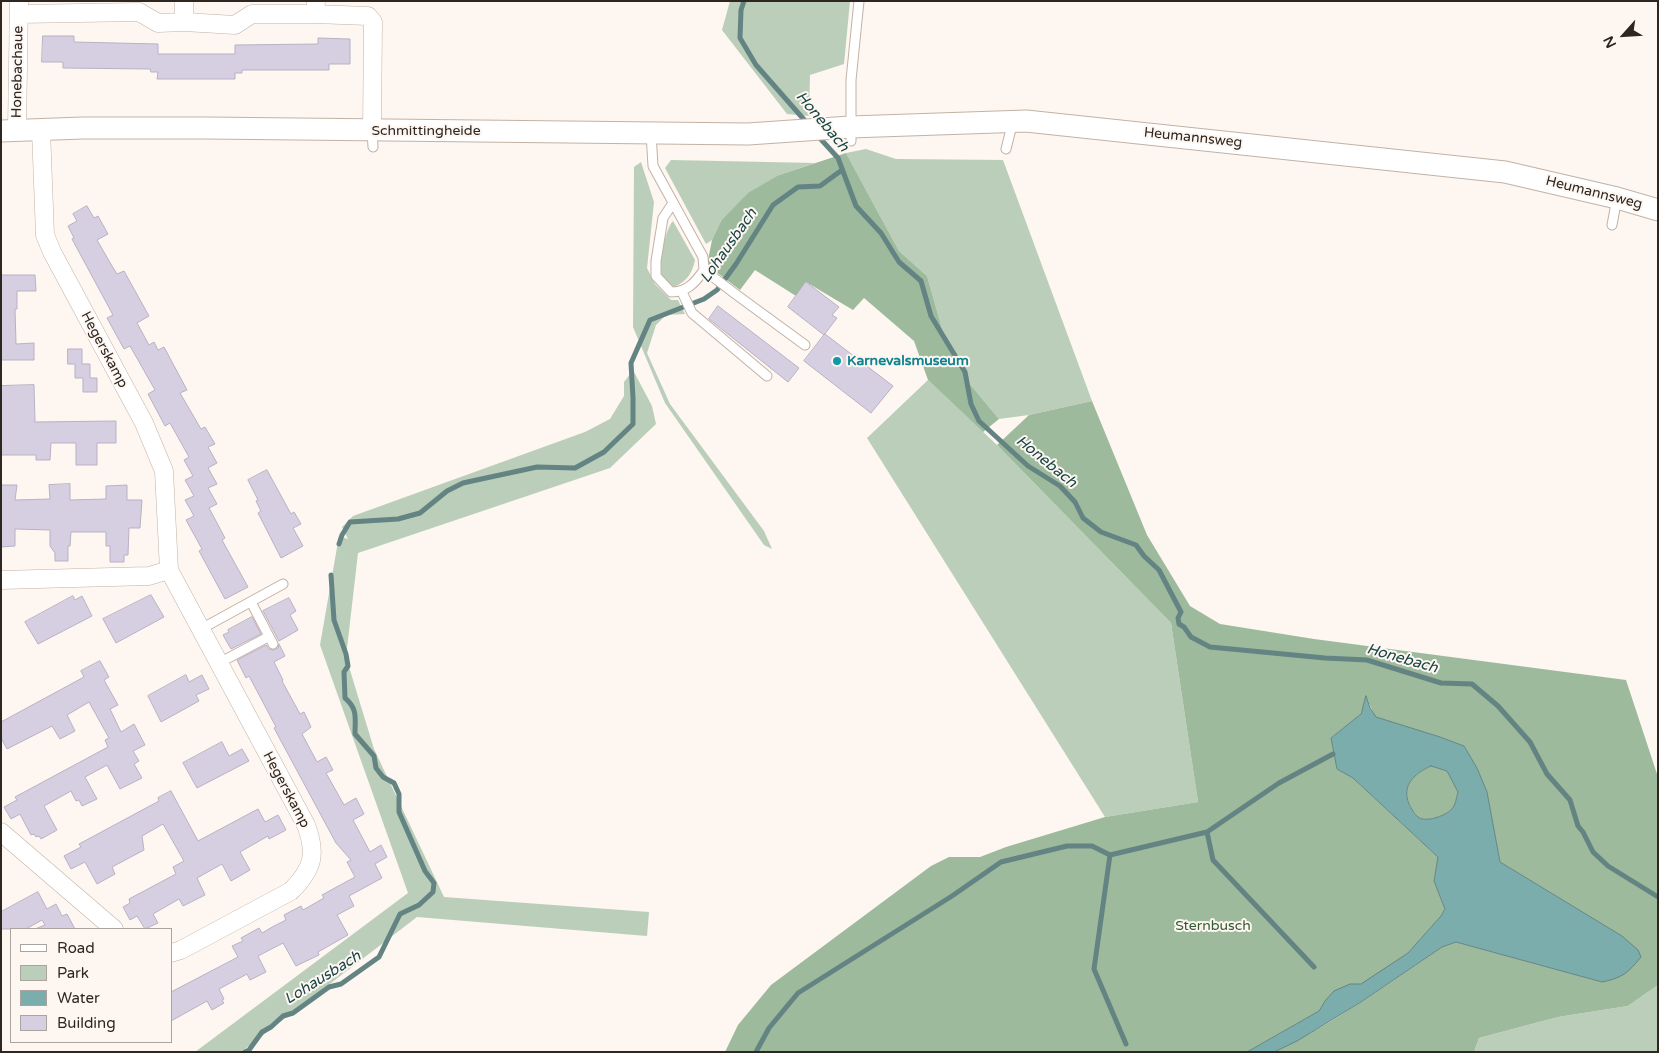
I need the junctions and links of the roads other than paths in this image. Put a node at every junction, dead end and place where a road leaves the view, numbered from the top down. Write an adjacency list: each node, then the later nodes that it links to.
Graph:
1 (184, 1): 5 (street)
2 (859, 1): 9 (lane)
3 (19, 7): 5 (street, Honebachaue); 8 (street, Honebachaue)
4 (315, 8): 5 (street, Honebachaue); 11 (street, Honebachaue)
5 (184, 22)
6 (1013, 121): 9 (street, Heumannsweg); 12 (lane); 13 (street, Heumannsweg)
7 (41, 130): 8 (street, Schmittingheide); 11 (street, Schmittingheide); 21 (street, Hegerskamp)
8 (9, 131)
9 (844, 132): 10 (street, Schmittingheide)
10 (651, 133): 11 (street, Schmittingheide); 14 (lane)
11 (372, 139)
12 (1006, 150)
13 (1617, 198): 15 (street, Heumannsweg); 16 (lane)
14 (673, 203): 17 (lane); 18 (lane)
15 (1658, 210)
16 (1612, 225)
17 (708, 272): 18 (lane); 19 (lane)
18 (683, 295): 20 (lane)
19 (805, 345)
20 (767, 376)
21 (169, 570): 22 (street); 25 (street, Hegerskamp)
22 (1, 580)
23 (283, 584): 24 (lane)
24 (251, 602): 25 (lane); 26 (lane)
25 (201, 630): 26 (street, Hegerskamp)
26 (219, 663): 29 (street, Hegerskamp)
27 (1, 832): 28 (street)
28 (113, 928)
29 (172, 953)

